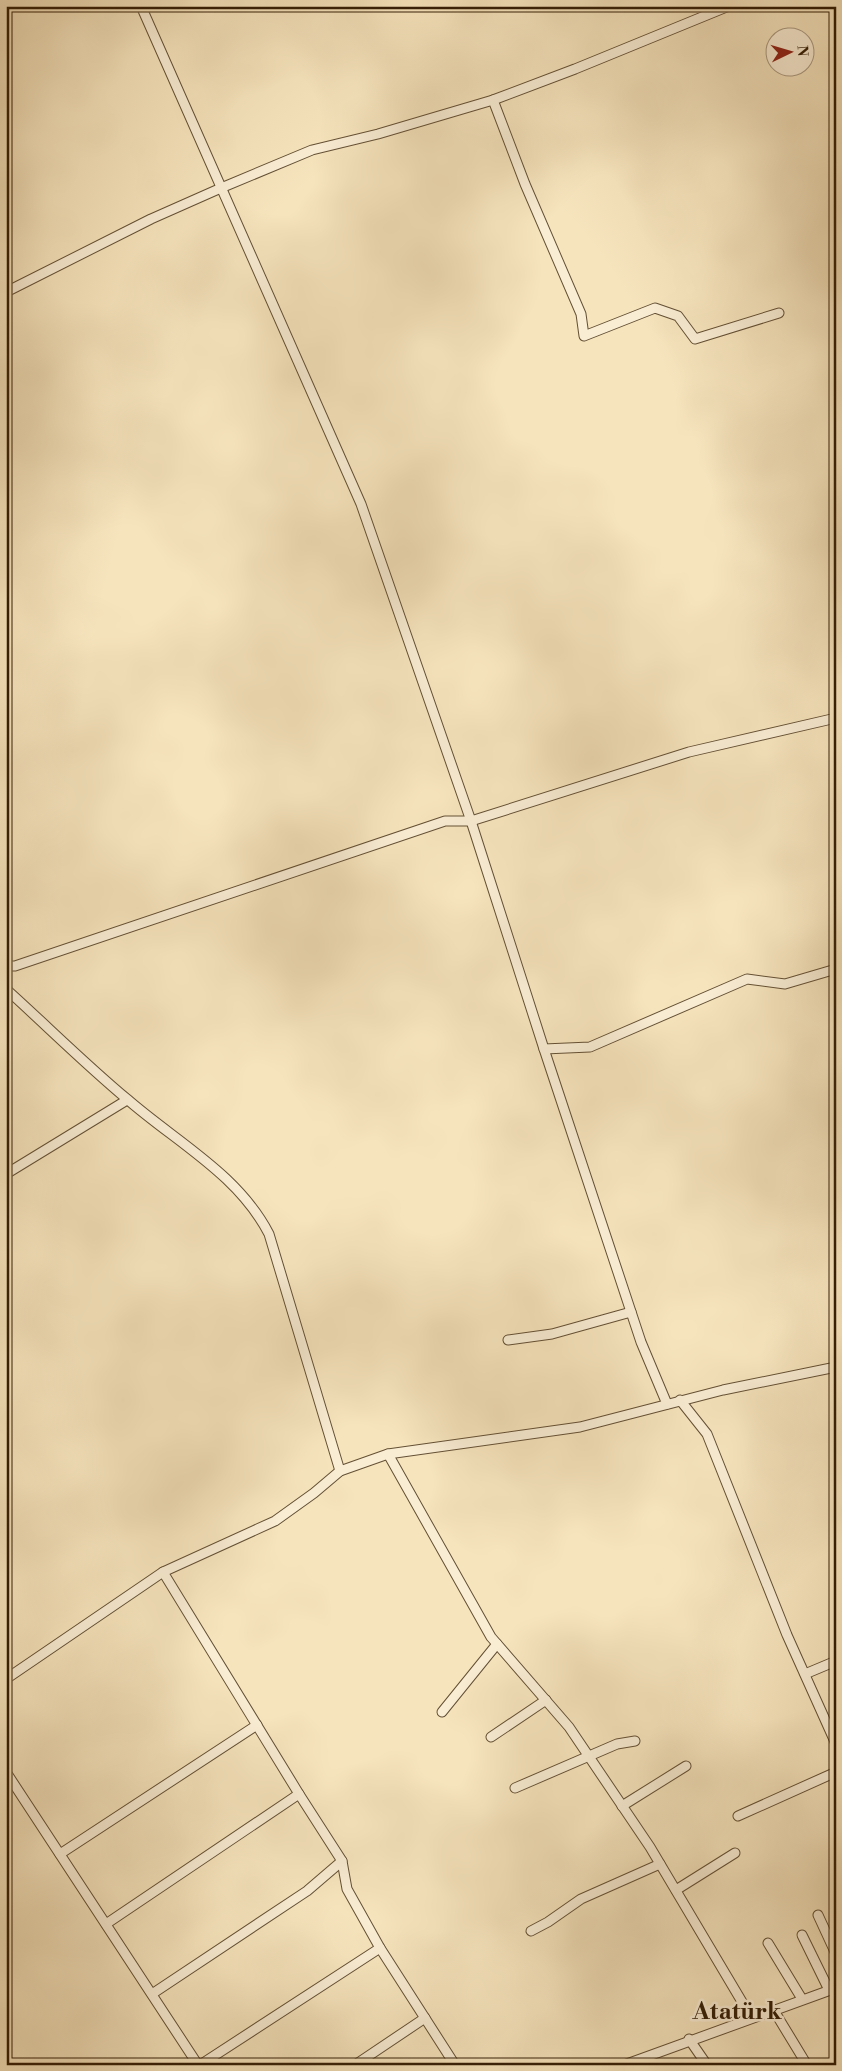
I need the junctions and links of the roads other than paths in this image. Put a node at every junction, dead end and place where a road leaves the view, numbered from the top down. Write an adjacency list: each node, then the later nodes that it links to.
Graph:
1 (141, 6): 4 (street)
2 (730, 6): 3 (street)
3 (493, 100): 4 (street); 6 (street)
4 (221, 188): 5 (street); 8 (street)
5 (6, 292)
6 (779, 313)
7 (836, 718): 8 (street)
8 (471, 821): 9 (street); 12 (street)
9 (6, 966)
10 (836, 969): 12 (street)
11 (6, 989): 13 (street)
12 (544, 1050): 15 (street)
13 (127, 1100): 14 (street); 21 (street)
14 (6, 1174)
15 (631, 1312): 16 (street); 19 (street)
16 (508, 1340)
17 (836, 1367): 18 (street)
18 (680, 1400): 19 (street); 25 (street)
19 (667, 1404): 20 (street)
20 (388, 1454): 21 (street); 23 (street)
21 (340, 1471): 22 (street)
22 (163, 1572): 26 (street); 29 (street)
23 (497, 1644): 27 (street); 28 (street)
24 (836, 1661): 25 (street)
25 (804, 1674): 32 (street)
26 (6, 1680)
27 (546, 1700): 30 (street); 33 (street)
28 (442, 1712)
29 (257, 1725): 38 (street); 42 (street)
30 (490, 1737)
31 (635, 1741): 33 (street)
32 (836, 1744)
33 (588, 1756): 37 (street); 39 (street)
34 (686, 1766): 39 (street)
35 (6, 1772): 42 (street)
36 (836, 1772): 40 (street)
37 (515, 1788)
38 (299, 1794): 43 (street); 47 (street)
39 (622, 1806): 44 (street)
40 (738, 1816)
41 (735, 1853): 45 (street)
42 (60, 1854): 47 (street)
43 (342, 1861): 51 (street); 54 (street)
44 (660, 1864): 45 (street); 48 (street)
45 (676, 1890): 57 (street)
46 (818, 1915): 52 (street)
47 (106, 1924): 54 (street)
48 (531, 1931)
49 (802, 1935): 53 (street)
50 (768, 1943): 55 (street)
51 (380, 1948): 58 (street); 60 (street)
52 (836, 1954)
53 (832, 1989): 55 (street)
54 (152, 1994): 60 (street)
55 (802, 1999): 56 (street)
56 (773, 2009): 57 (street); 65 (street)
57 (751, 2017): 59 (street)
58 (425, 2018): 61 (street); 62 (street)
59 (689, 2040): 63 (street); 64 (street)
60 (199, 2065)
61 (355, 2065)
62 (455, 2065)
63 (624, 2065)
64 (707, 2065)
65 (807, 2065)

